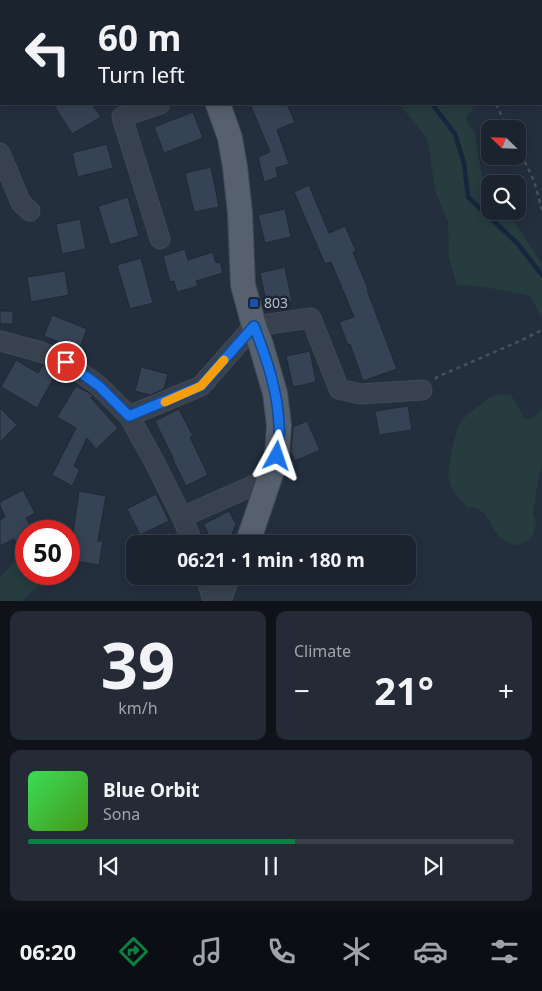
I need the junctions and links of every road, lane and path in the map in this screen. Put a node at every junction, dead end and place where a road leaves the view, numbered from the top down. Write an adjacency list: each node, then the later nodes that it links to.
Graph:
1 (153, 105): 4 (street)
2 (218, 105): 11 (main road)
3 (496, 105): 5 (path)
4 (118, 110): 10 (street)
5 (504, 120)
6 (0, 153): 9 (street)
7 (526, 164): 8 (path)
8 (542, 210)
9 (30, 212)
10 (160, 239)
11 (254, 326): 14 (street); 15 (street); 16 (main road)
12 (542, 330): 14 (path)
13 (0, 341): 15 (street)
14 (422, 390)
15 (129, 416): 17 (street)
16 (268, 479): 17 (street); 19 (main road)
17 (182, 518): 18 (street)
18 (189, 535)
19 (250, 535)
20 (209, 585): 23 (street)
21 (227, 585): 24 (street)
22 (236, 585): 25 (street)
23 (213, 601)
24 (221, 601)
25 (232, 601)

